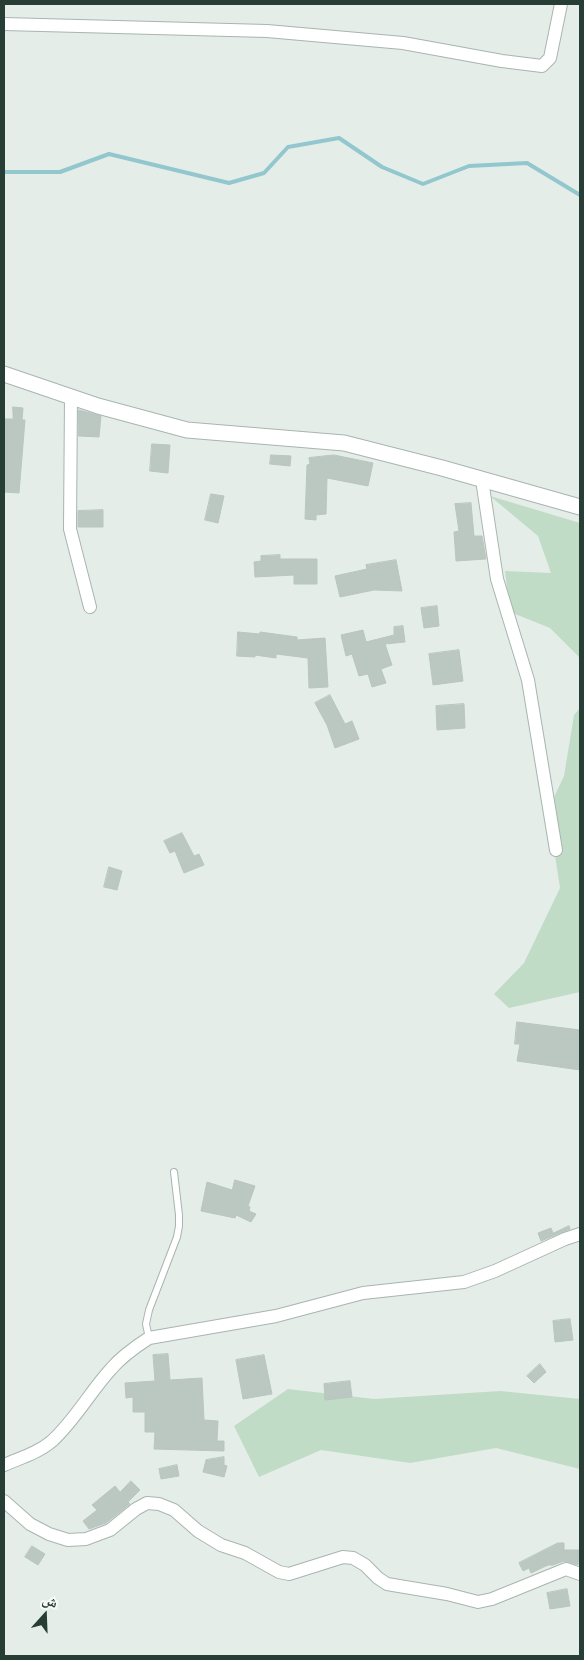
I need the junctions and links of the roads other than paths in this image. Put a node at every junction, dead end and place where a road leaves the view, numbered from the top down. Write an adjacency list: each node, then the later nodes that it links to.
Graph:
1 (561, 4): 2 (street)
2 (4, 24)
3 (4, 374): 4 (street)
4 (71, 397): 5 (street); 7 (street)
5 (482, 480): 6 (street); 8 (street)
6 (580, 507)
7 (90, 607)
8 (556, 850)
9 (174, 1172): 11 (lane)
10 (580, 1234): 11 (street)
11 (150, 1338): 12 (street)
12 (4, 1465)
13 (4, 1501): 14 (street)
14 (580, 1574)

